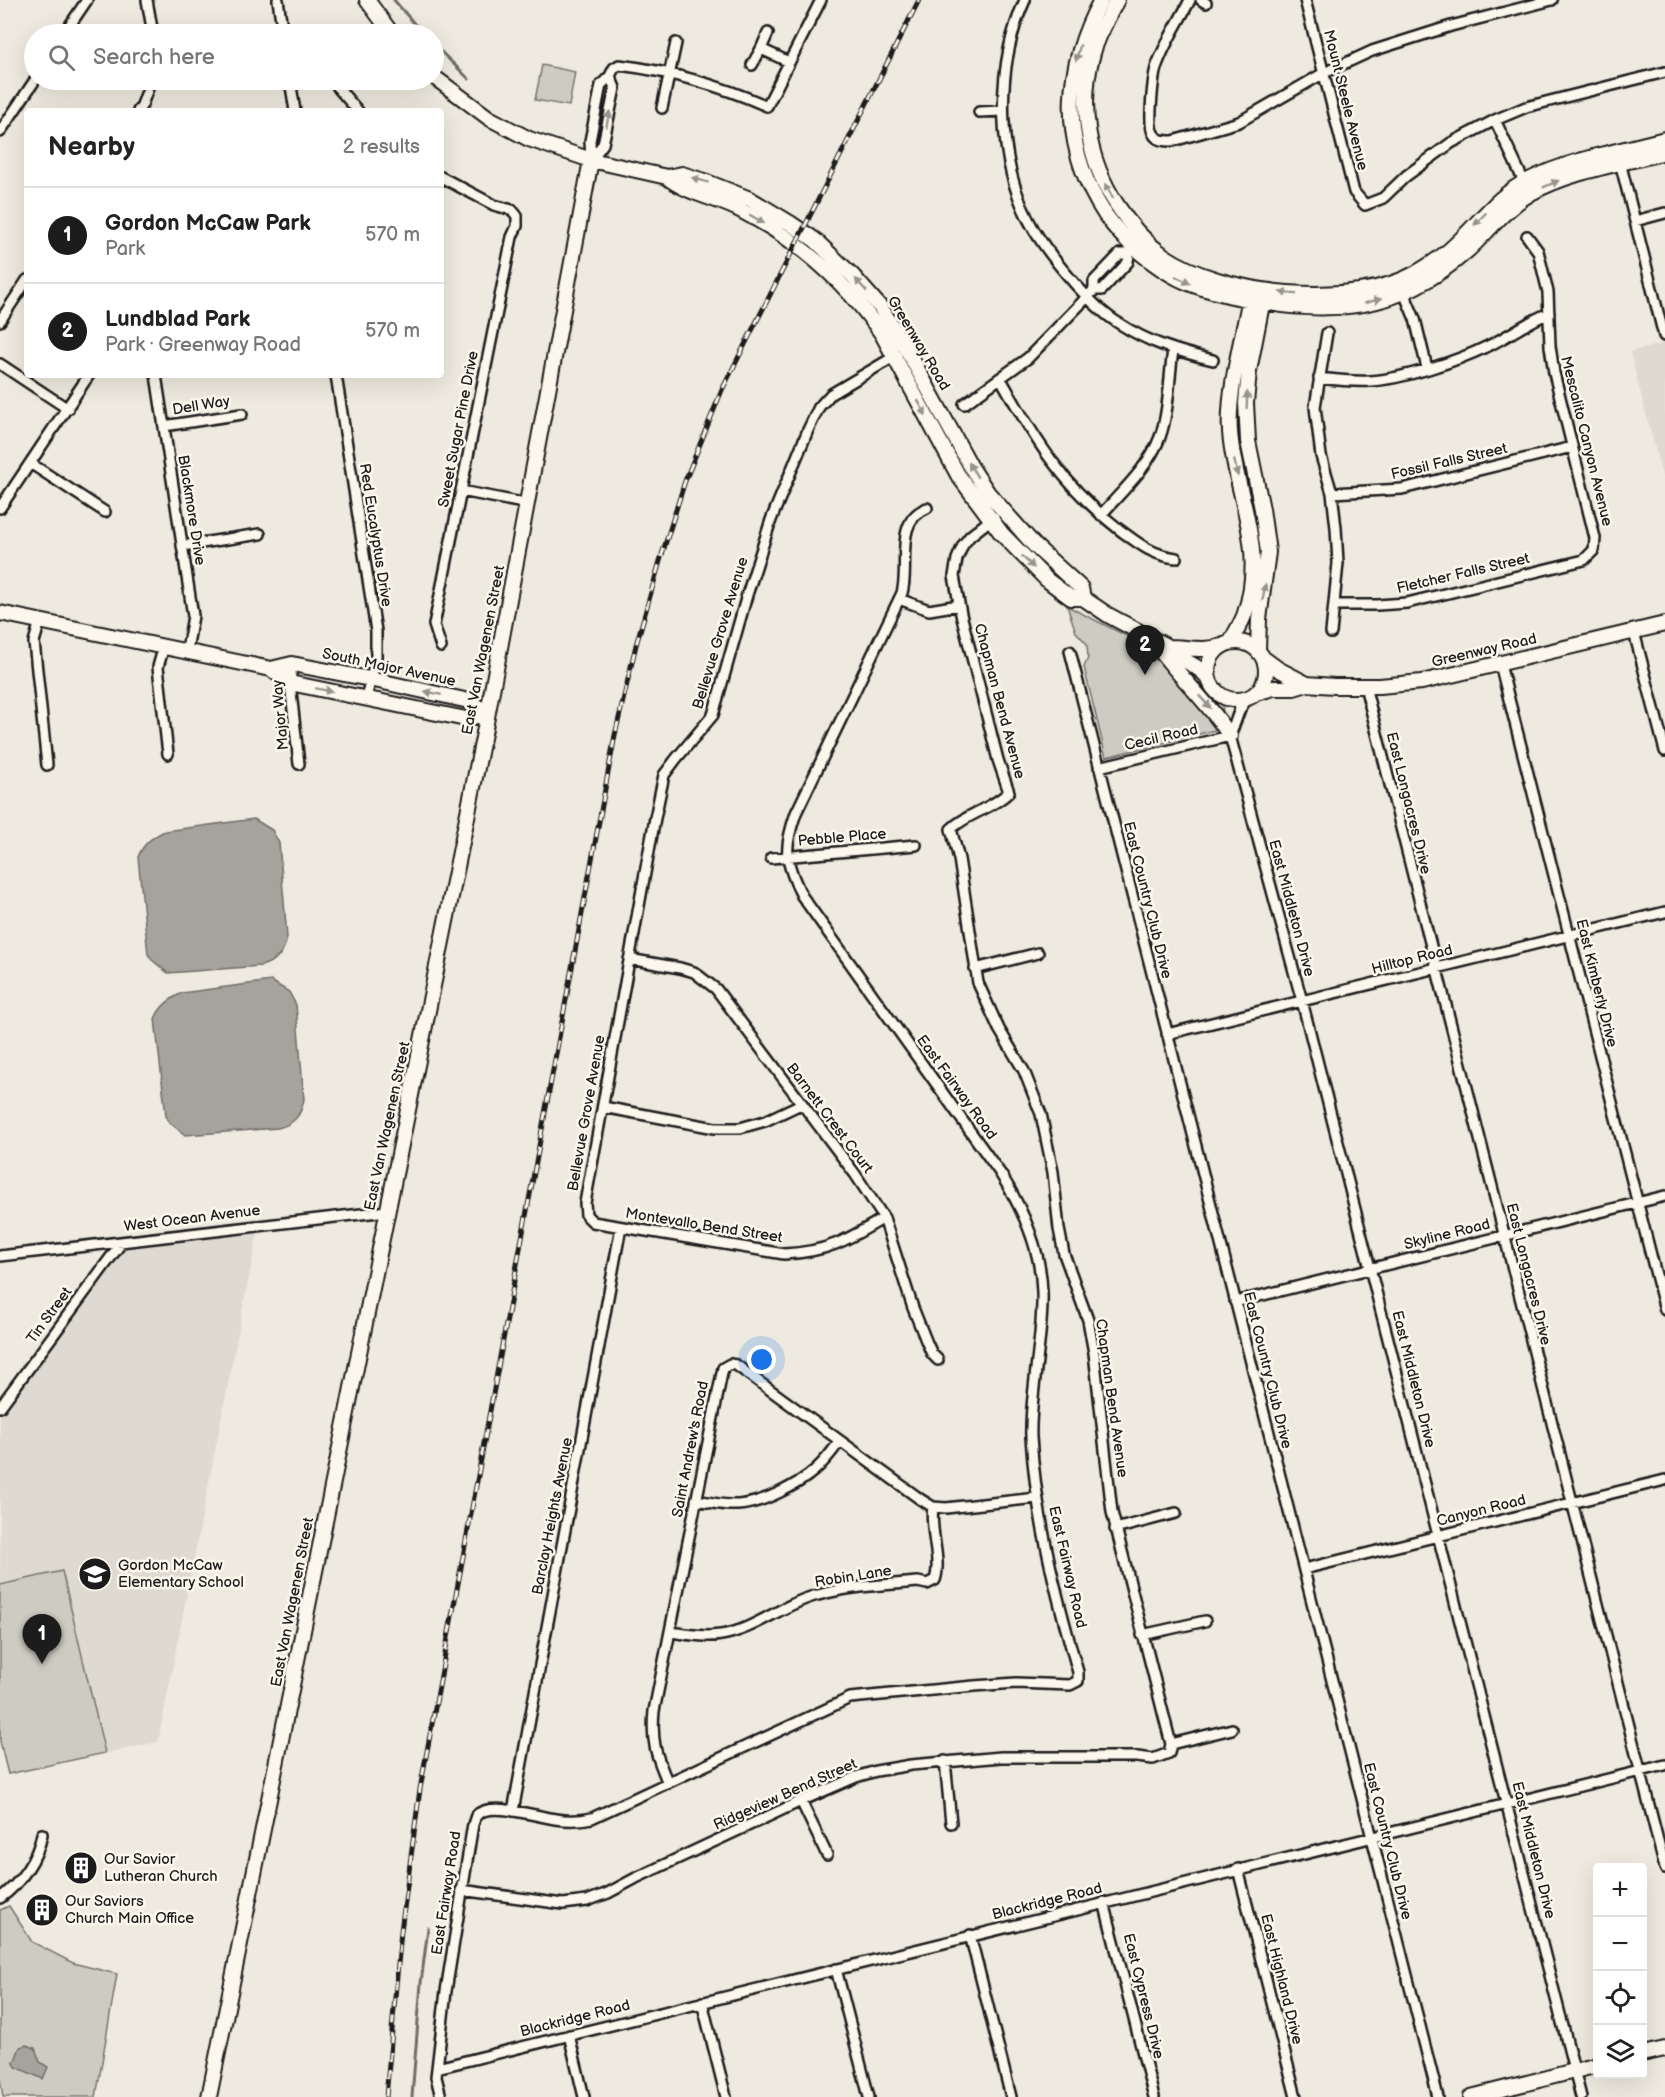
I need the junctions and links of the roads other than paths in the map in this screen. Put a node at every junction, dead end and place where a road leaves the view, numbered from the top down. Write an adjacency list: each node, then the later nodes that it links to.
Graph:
1 (87, 0): 12 (street)
2 (147, 0): 13 (street)
3 (278, 0): 14 (street)
4 (367, 0): 15 (main road)
5 (821, 0): 19 (street)
6 (1025, 0): 34 (street)
7 (1101, 0): 48 (main road, one-way to 48)
8 (1117, 0): 48 (main road, one-way to 8)
9 (1190, 0): 22 (street)
10 (1305, 0): 22 (street, Mount Steele Avenue)
11 (1552, 0): 22 (street)
12 (71, 24)
13 (151, 24)
14 (282, 24)
15 (385, 24)
16 (768, 33): 18 (street)
17 (675, 43): 23 (street)
18 (761, 49): 19 (street); 20 (street)
19 (789, 62): 23 (street)
20 (752, 64)
21 (1665, 72): 36 (street)
22 (1324, 73): 36 (street, Mount Steele Avenue)
23 (669, 74): 24 (street); 33 (street)
24 (610, 76): 41 (street); 41 (street, one-way to 24)
25 (444, 85): 41 (main road, Greenway Road)
26 (28, 90): 37 (street)
27 (147, 90): 30 (street)
28 (292, 90): 31 (street)
29 (340, 90): 32 (street)
30 (140, 108)
31 (295, 108)
32 (355, 108)
33 (662, 108)
34 (1003, 111): 35 (street); 51 (street)
35 (979, 112)
36 (1495, 120): 44 (street)
37 (0, 132)
38 (1665, 139): 40 (main road)
39 (1665, 152): 40 (main road)
40 (1619, 157): 44 (main road); 46 (street)
41 (591, 160): 42 (main road, Greenway Road); 77 (main road, East Van Wagenen Street)
42 (667, 177): 58 (main road, Greenway Road, one-way to 42); 60 (main road, Greenway Road, one-way to 60)
43 (444, 179): 75 (street, Sweet Sugar Pine Drive)
44 (1527, 188): 50 (main road)
45 (1665, 213): 46 (street)
46 (1635, 221): 53 (street)
47 (1527, 236): 54 (street, Mescalito Canyon Avenue)
48 (1136, 246): 51 (street); 52 (main road)
49 (24, 285): 55 (street)
50 (1401, 286): 52 (main road); 63 (street)
51 (1091, 293): 59 (street); 68 (street)
52 (1258, 295): 98 (main road, one-way to 98); 104 (main road, one-way to 52)
53 (1661, 303): 57 (street)
54 (1549, 313): 63 (street); 73 (street, Mescalito Canyon Avenue)
55 (0, 321)
56 (1327, 333): 67 (street)
57 (1664, 336)
58 (907, 350): 60 (street, Bellevue Grove Avenue); 80 (main road, Greenway Road, one-way to 58)
59 (1173, 350): 61 (street); 82 (street)
60 (895, 356): 83 (main road, Greenway Road, one-way to 83); 128 (street, Bellevue Grove Avenue)
61 (1214, 360)
62 (0, 364): 70 (street)
63 (1427, 368): 67 (street)
64 (88, 378): 70 (street)
65 (156, 378): 72 (street, Blackmore Drive)
66 (336, 378): 108 (street, Red Eucalyptus Drive)
67 (1319, 378): 76 (street)
68 (1001, 379): 69 (street); 82 (street)
69 (964, 404)
70 (68, 409): 74 (street)
71 (242, 414): 72 (street, Dell Way)
72 (164, 426): 85 (street, Blackmore Drive)
73 (1572, 447): 76 (street, Fossil Falls Street); 86 (street, Mescalito Canyon Avenue)
74 (30, 463): 78 (street); 81 (street)
75 (461, 491): 77 (street); 100 (street, Sweet Sugar Pine Drive)
76 (1332, 493): 91 (street)
77 (528, 504): 115 (main road, East Van Wagenen Street)
78 (0, 508)
79 (927, 508): 89 (street)
80 (1002, 511): 83 (street, Chapman Bend Avenue); 88 (main road, Greenway Road)
81 (105, 512)
82 (1101, 515): 87 (street)
83 (990, 520): 88 (main road, Greenway Road, one-way to 88); 90 (street, Chapman Bend Avenue)
84 (260, 534): 85 (street)
85 (182, 546): 102 (street, Blackmore Drive)
86 (1594, 550): 91 (street, Fletcher Falls Street)
87 (1176, 558)
88 (1083, 598): 97 (main road, Greenway Road)
89 (899, 599): 90 (street); 123 (street)
90 (959, 604): 130 (street, Chapman Bend Avenue)
91 (1335, 605): 96 (street)
92 (0, 613): 93 (main road, South Major Avenue)
93 (40, 621): 99 (main road, South Major Avenue); 120 (street)
94 (1665, 624): 95 (main road, Greenway Road)
95 (1634, 632): 106 (main road, Greenway Road); 117 (street)
96 (1331, 633)
97 (1152, 639): 101 (main road, Greenway Road); 116 (main road, one-way to 116)
98 (1227, 644): 101 (main road, Greenway Road); 104 (main road); 109 (main road)
99 (164, 646): 102 (main road, South Major Avenue); 118 (street)
100 (441, 647)
101 (1168, 647): 109 (main road, Greenway Road)
102 (187, 650): 107 (main road, South Major Avenue)
103 (1070, 651): 121 (street, East Country Club Drive)
104 (1260, 654): 111 (main road, Greenway Road); 113 (main road)
105 (292, 664): 107 (main road, South Major Avenue); 108 (main road, South Major Avenue); 110 (street, Major Way)
106 (1500, 664): 112 (main road, Greenway Road); 126 (street, East Kimberly Drive)
107 (271, 669): 110 (main road, South Major Avenue)
108 (370, 679): 114 (street, Red Eucalyptus Drive); 115 (main road, South Major Avenue, one-way to 108)
109 (1209, 679): 113 (main road)
110 (290, 683): 114 (main road, South Major Avenue, one-way to 114); 119 (street, Major Way)
111 (1307, 684): 112 (main road, Greenway Road); 113 (main road, Greenway Road)
112 (1365, 686): 129 (street, East Longacres Drive)
113 (1252, 695): 116 (street)
114 (366, 698): 115 (main road, South Major Avenue)
115 (487, 713): 137 (main road, East Van Wagenen Street)
116 (1230, 736): 121 (street, Cecil Road); 131 (street, East Middleton Drive)
117 (1665, 751)
118 (168, 754)
119 (299, 764)
120 (46, 765)
121 (1099, 767): 132 (street, East Country Club Drive)
122 (916, 845): 123 (street, Pebble Place)
123 (786, 857): 124 (street, Pebble Place); 151 (street, East Fairway Road)
124 (771, 858)
125 (1665, 912): 126 (street, Hilltop Road)
126 (1570, 935): 129 (street, Hilltop Road); 136 (street, East Kimberly Drive)
127 (1038, 953): 130 (street)
128 (629, 959): 133 (street, Barnett Crest Court); 134 (street, Bellevue Grove Avenue)
129 (1436, 968): 131 (street, Hilltop Road); 141 (street, East Longacres Drive)
130 (975, 969): 156 (street, Chapman Bend Avenue)
131 (1302, 1001): 132 (street, Hilltop Road); 144 (street, East Middleton Drive)
132 (1167, 1034): 145 (street, East Country Club Drive)
133 (801, 1104): 134 (street); 139 (street, Barnett Crest Court)
134 (603, 1107): 138 (street, Bellevue Grove Avenue)
135 (1665, 1196): 136 (street, Skyline Road)
136 (1638, 1203): 141 (street, Skyline Road); 146 (street, East Kimberly Drive)
137 (387, 1211): 142 (street, West Ocean Avenue); 189 (main road, East Van Wagenen Street)
138 (586, 1215): 140 (street, Montevallo Bend Street)
139 (884, 1218): 140 (street, Montevallo Bend Street); 147 (street, Barnett Crest Court)
140 (621, 1227): 170 (street, Barclay Heights Avenue)
141 (1504, 1236): 144 (street, Skyline Road); 153 (street, East Longacres Drive)
142 (122, 1242): 143 (street, West Ocean Avenue); 148 (street, Tin Street)
143 (0, 1256)
144 (1370, 1269): 145 (street, Skyline Road); 157 (street, East Middleton Drive)
145 (1235, 1302): 158 (street, East Country Club Drive)
146 (1665, 1310)
147 (938, 1360)
148 (0, 1407)
149 (839, 1442): 152 (street); 152 (street, Saint Andrew's Road); 154 (street, Saint Andrew's Road)
150 (1665, 1480): 153 (street, Canyon Road)
151 (1037, 1498): 154 (street); 167 (street, East Fairway Road)
152 (696, 1500): 160 (street, Saint Andrew's Road)
153 (1572, 1503): 157 (street, Canyon Road); 166 (street, East Longacres Drive)
154 (933, 1507): 160 (street, Robin Lane)
155 (1176, 1513): 156 (street)
156 (1115, 1529): 161 (street, Chapman Bend Avenue)
157 (1438, 1536): 158 (street, Canyon Road); 169 (street, East Middleton Drive)
158 (1304, 1569): 173 (street, East Country Club Drive)
159 (1205, 1621): 161 (street)
160 (670, 1632): 167 (street, Saint Andrew's Road)
161 (1143, 1635): 163 (street, Chapman Bend Avenue)
162 (1232, 1729): 163 (street, Ridgeview Bend Street)
163 (1170, 1748): 164 (street, Ridgeview Bend Street)
164 (945, 1761): 168 (street, Ridgeview Bend Street); 171 (street)
165 (1665, 1765): 166 (street, Blackridge Road)
166 (1640, 1771): 169 (street, Blackridge Road); 175 (street, East Longacres Drive)
167 (668, 1783): 170 (street, East Fairway Road)
168 (801, 1801): 174 (street); 177 (street, Ridgeview Bend Street)
169 (1506, 1804): 173 (street, Blackridge Road); 188 (street, East Middleton Drive)
170 (513, 1811): 177 (street, East Fairway Road)
171 (951, 1823)
172 (42, 1834): 178 (street)
173 (1372, 1837): 176 (street, Blackridge Road); 197 (street, East Country Club Drive)
174 (827, 1855)
175 (1665, 1868)
176 (1238, 1869): 179 (street, Blackridge Road); 196 (street, East Highland Drive)
177 (461, 1890): 187 (street, East Fairway Road)
178 (0, 1898)
179 (1104, 1902): 180 (street, Blackridge Road); 195 (street, East Cypress Drive)
180 (970, 1935): 181 (street, Blackridge Road); 194 (street)
181 (836, 1968): 182 (street, Blackridge Road); 193 (street)
182 (702, 2002): 183 (street, Blackridge Road); 192 (street)
183 (569, 2035): 187 (street, Blackridge Road); 191 (street)
184 (1665, 2049): 185 (main road)
185 (1647, 2053)
186 (1593, 2066): 188 (main road)
187 (437, 2067): 190 (street, East Fairway Road)
188 (1574, 2071): 198 (main road); 199 (street, East Middleton Drive)
189 (209, 2097)
190 (441, 2097)
191 (584, 2097)
192 (726, 2097)
193 (868, 2097)
194 (1011, 2097)
195 (1154, 2097)
196 (1296, 2097)
197 (1438, 2097)
198 (1471, 2097)
199 (1581, 2097)

